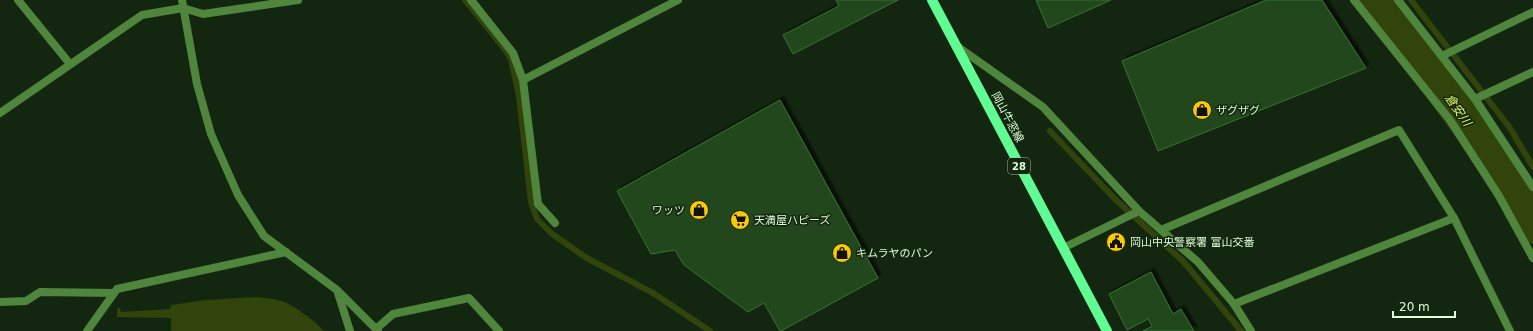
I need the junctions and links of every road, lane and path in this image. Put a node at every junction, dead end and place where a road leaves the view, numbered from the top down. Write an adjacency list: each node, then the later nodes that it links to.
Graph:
1 (18, 0): 13 (street)
2 (298, 0): 8 (street)
3 (472, 0): 15 (street)
4 (678, 0): 15 (street)
5 (932, 0): 11 (main road, 岡山牛窓線 / 28)
6 (1354, 0): 25 (street)
7 (1398, 0): 12 (street)
8 (272, 2): 9 (street)
9 (182, 4): 13 (street); 24 (street)
10 (1533, 12): 12 (street)
11 (956, 46): 19 (street); 23 (main road, 岡山牛窓線 / 28)
12 (1448, 53): 16 (street)
13 (70, 64): 17 (street)
14 (1533, 72): 16 (street)
15 (523, 80): 21 (street)
16 (1481, 96): 18 (street)
17 (0, 113)
18 (1533, 187)
19 (1134, 214): 22 (street); 23 (street)
20 (1454, 218): 22 (street); 29 (street); 36 (street)
21 (555, 223)
22 (1161, 230): 29 (street)
23 (1063, 248): 34 (main road, 岡山牛窓線 / 28)
24 (286, 252): 26 (street); 27 (street)
25 (1533, 258)
26 (337, 290): 30 (street); 32 (street)
27 (114, 292): 28 (street); 31 (street)
28 (0, 302)
29 (1234, 304): 35 (street)
30 (377, 330): 33 (street)
31 (86, 331)
32 (350, 331)
33 (498, 331)
34 (1107, 331)
35 (1251, 331)
36 (1510, 331)

